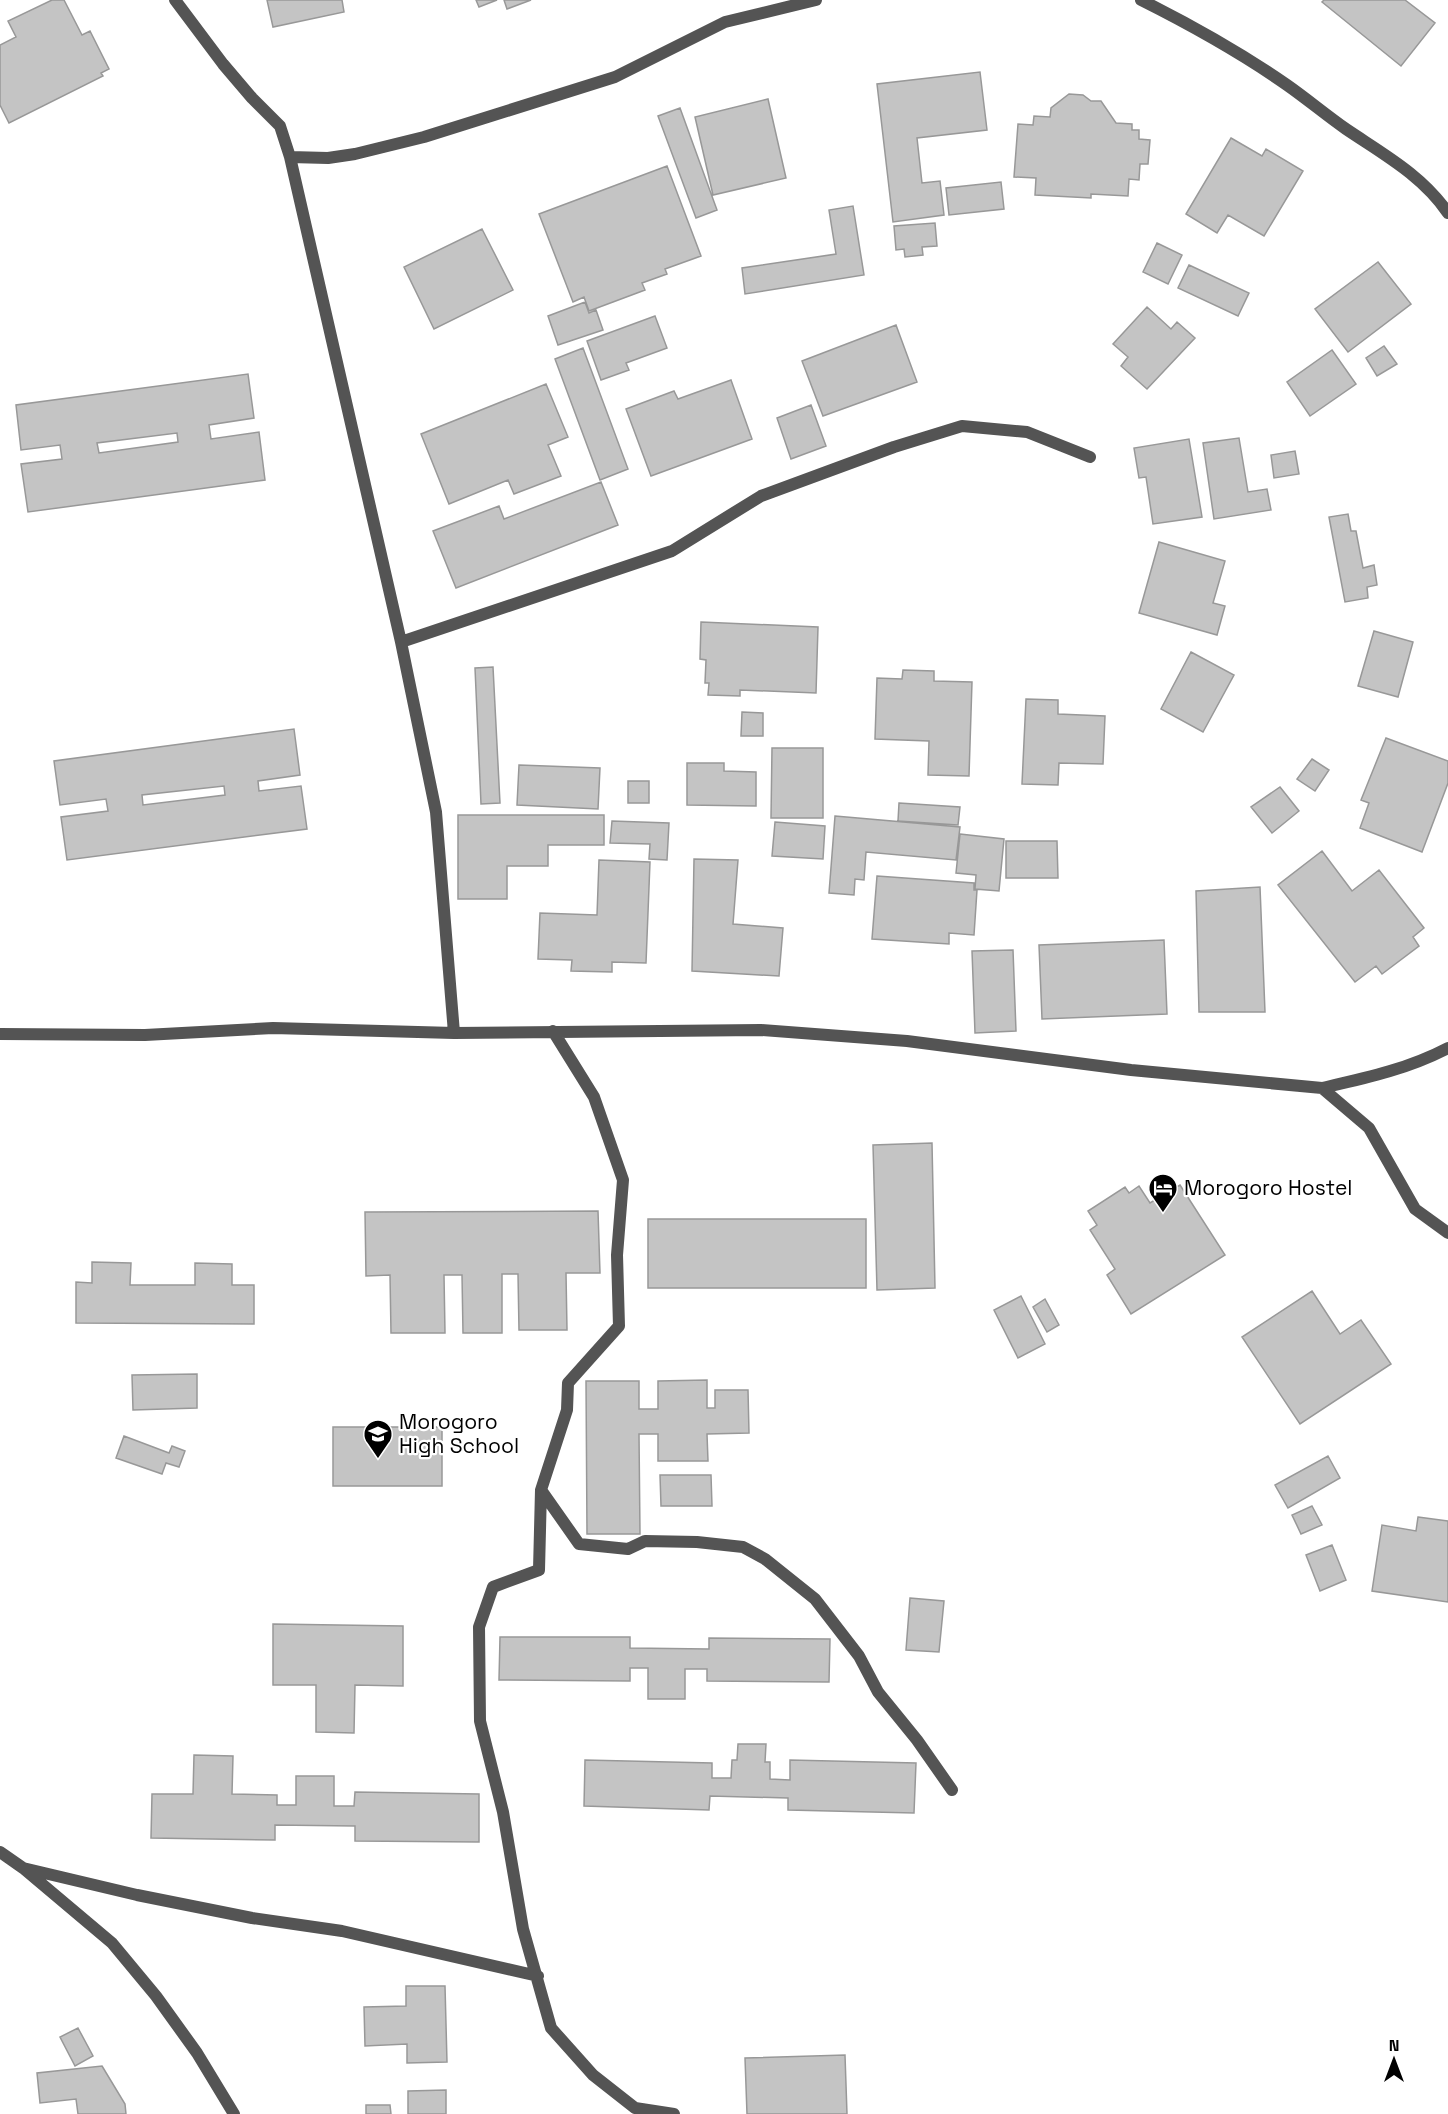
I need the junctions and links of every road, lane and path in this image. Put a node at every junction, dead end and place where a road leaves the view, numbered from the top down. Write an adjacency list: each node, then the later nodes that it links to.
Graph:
1 (175, 0): 4 (street)
2 (816, 0): 4 (street)
3 (1141, 0): 5 (street)
4 (290, 157): 7 (street)
5 (1448, 213)
6 (1090, 457): 7 (street)
7 (401, 642): 9 (street)
8 (553, 1031): 9 (street); 12 (street); 14 (street)
9 (454, 1033): 10 (street)
10 (0, 1034)
11 (1448, 1048): 12 (street)
12 (1322, 1088): 13 (street)
13 (1448, 1233)
14 (541, 1490): 15 (street); 18 (street)
15 (952, 1790)
16 (0, 1851): 17 (street)
17 (22, 1868): 18 (street); 19 (street)
18 (537, 1976): 20 (street)
19 (234, 2114)
20 (674, 2114)

